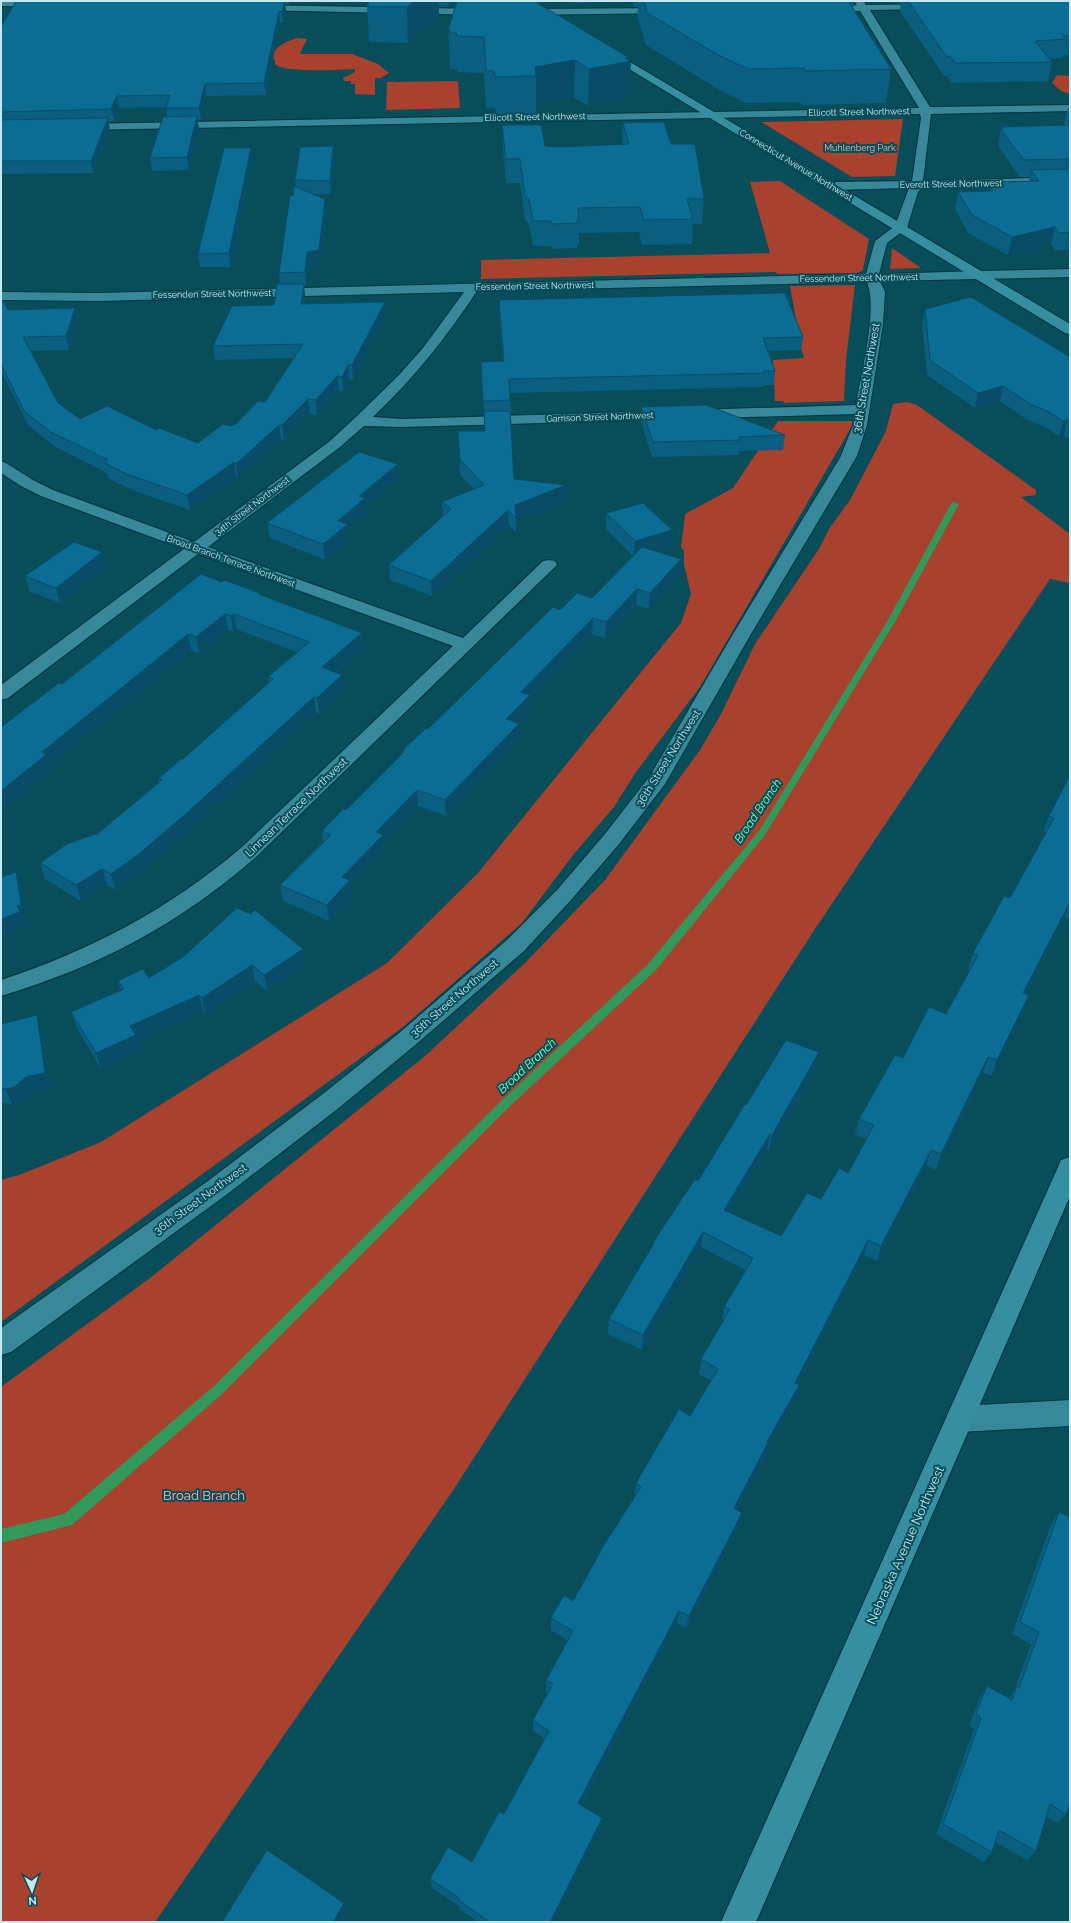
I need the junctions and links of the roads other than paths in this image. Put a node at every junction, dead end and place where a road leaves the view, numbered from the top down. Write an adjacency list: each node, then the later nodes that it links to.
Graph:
1 (522, 1): 11 (main road)
2 (1, 3): 3 (street)
3 (53, 4)
4 (861, 4): 5 (street); 7 (street); 15 (street)
5 (941, 6)
6 (243, 7): 9 (street)
7 (841, 8)
8 (680, 11): 11 (street)
9 (490, 12)
10 (510, 12): 11 (street)
11 (541, 12): 12 (main road)
12 (556, 21)
13 (594, 44): 16 (main road, Connecticut Avenue Northwest)
14 (1070, 108): 15 (street, Ellicott Street Northwest)
15 (926, 111): 16 (street, Ellicott Street Northwest); 19 (street)
16 (712, 114): 17 (street, Ellicott Street Northwest); 20 (main road, Connecticut Avenue Northwest)
17 (72, 127)
18 (1070, 181): 19 (street, Everett Street Northwest)
19 (916, 184): 20 (street, Everett Street Northwest); 21 (street)
20 (832, 186): 21 (main road, Connecticut Avenue Northwest)
21 (901, 228): 23 (main road, Connecticut Avenue Northwest); 24 (street)
22 (1070, 273): 23 (street, Fessenden Street Northwest)
23 (979, 275): 24 (street, Fessenden Street Northwest); 27 (main road, Connecticut Avenue Northwest)
24 (872, 277): 25 (street, Fessenden Street Northwest); 28 (street, 36th Street Northwest)
25 (473, 288): 26 (street, Fessenden Street Northwest); 29 (street, 34th Street Northwest)
26 (1, 296)
27 (1070, 330)
28 (863, 409): 29 (street, Garrison Street Northwest); 39 (street, 36th Street Northwest)
29 (361, 421): 33 (street, 34th Street Northwest)
30 (1, 466): 31 (street, Broad Branch Terrace Northwest)
31 (17, 478): 32 (street); 33 (street, Broad Branch Terrace Northwest)
32 (1, 487)
33 (196, 548): 35 (street, Broad Branch Terrace Northwest); 36 (street, 34th Street Northwest)
34 (549, 565): 35 (street, Linnean Terrace Northwest)
35 (466, 645): 37 (street, Linnean Terrace Northwest)
36 (1, 694)
37 (1, 988)
38 (1070, 1167): 41 (main road, Nebraska Avenue Northwest)
39 (1, 1343)
40 (1070, 1413): 41 (street)
41 (960, 1419): 42 (main road, Nebraska Avenue Northwest)
42 (738, 1922)

